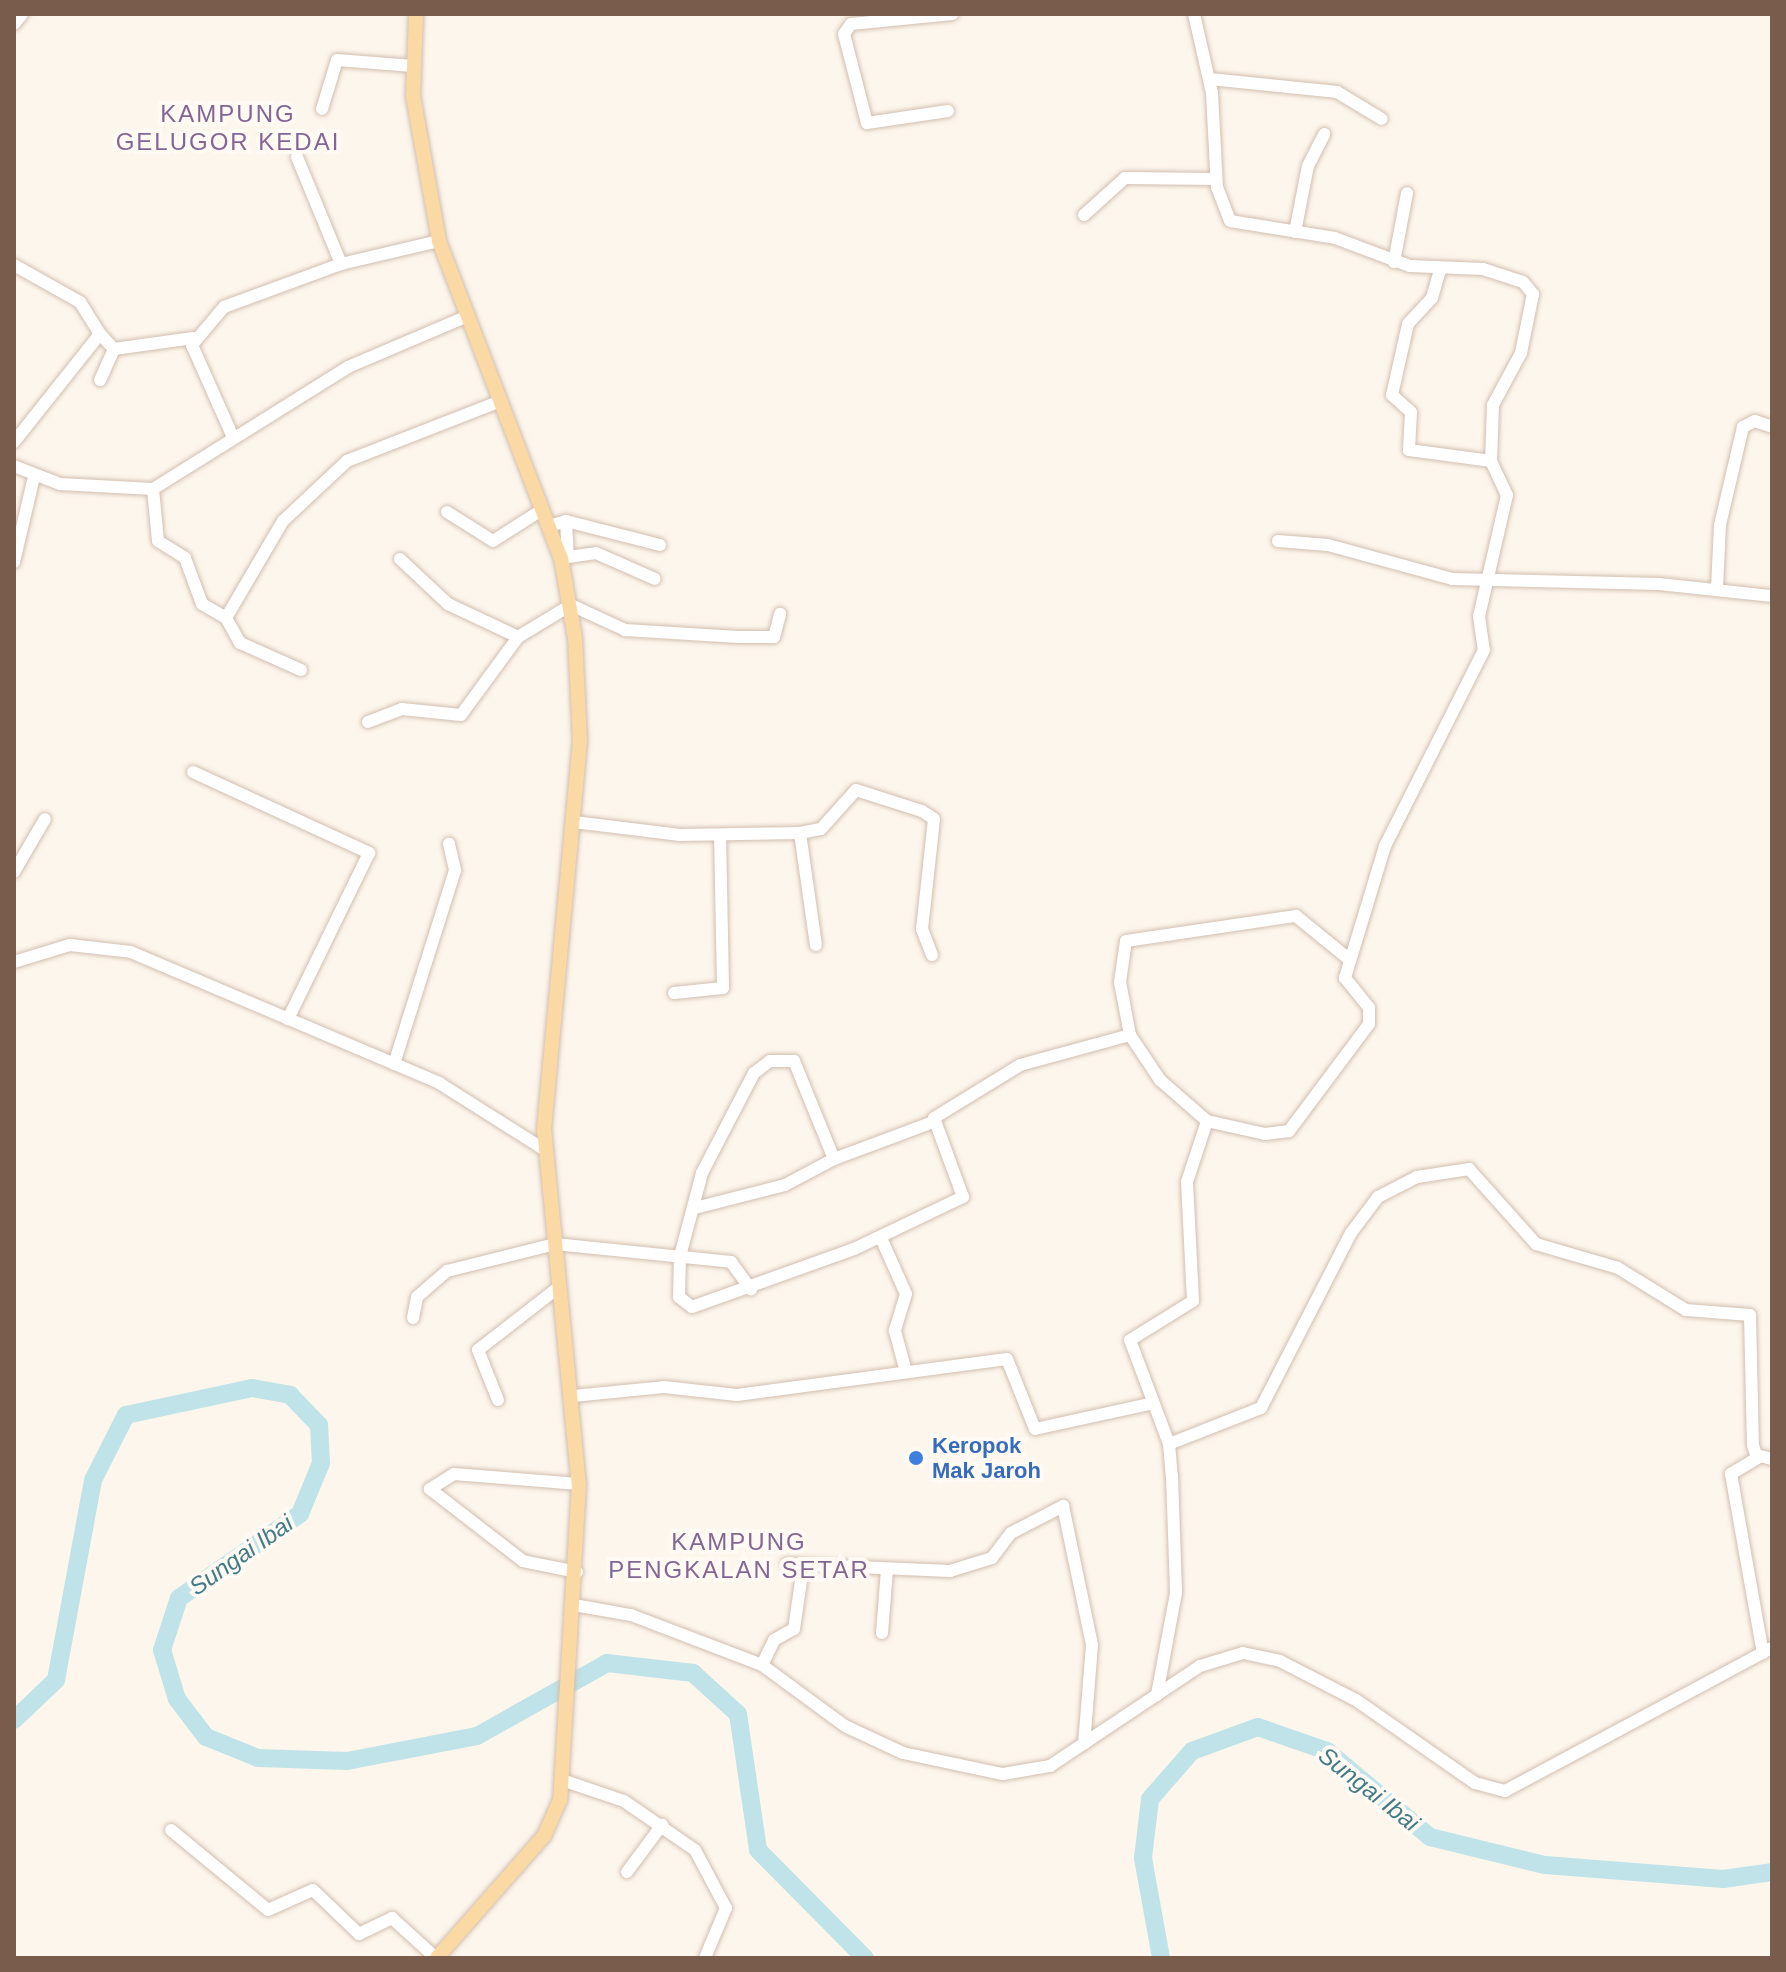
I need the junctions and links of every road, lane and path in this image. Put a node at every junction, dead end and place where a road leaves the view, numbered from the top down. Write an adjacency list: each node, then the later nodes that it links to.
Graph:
1 (416, 14): 5 (main road)
2 (953, 14): 8 (street)
3 (1209, 14): 4 (street)
4 (1193, 16): 6 (street)
5 (413, 66): 7 (street); 16 (main road)
6 (1210, 79): 9 (street); 12 (street)
7 (322, 109)
8 (948, 111)
9 (1382, 119)
10 (1324, 134): 15 (street)
11 (297, 157): 18 (street)
12 (1216, 179): 14 (street); 15 (street)
13 (1407, 193): 17 (street)
14 (1084, 215)
15 (1295, 232): 17 (street)
16 (439, 241): 18 (street); 21 (main road)
17 (1394, 262): 20 (street)
18 (341, 264): 23 (street)
19 (14, 265): 22 (street)
20 (1440, 270): 30 (street); 30 (street)
21 (463, 318): 26 (main road); 28 (street)
22 (100, 334): 24 (street); 29 (street)
23 (193, 338): 24 (street); 28 (street)
24 (114, 349): 25 (street)
25 (100, 380)
26 (496, 403): 34 (main road); 49 (street)
27 (1772, 427): 45 (street)
28 (232, 435): 33 (street)
29 (14, 442)
30 (1491, 461): 44 (street)
31 (14, 466): 32 (street)
32 (34, 477): 33 (street); 42 (street)
33 (153, 489): 49 (street)
34 (543, 509): 35 (street); 37 (main road)
35 (447, 512)
36 (566, 521): 37 (street); 39 (street); 40 (street)
37 (549, 526): 40 (main road)
38 (1278, 541): 44 (street)
39 (660, 545)
40 (565, 557): 43 (street); 47 (main road)
41 (400, 559): 50 (street)
42 (14, 562)
43 (655, 579)
44 (1491, 581): 45 (street); 62 (street)
45 (1717, 588): 46 (street)
46 (1772, 596)
47 (571, 605): 48 (street); 50 (street); 55 (main road)
48 (780, 614)
49 (226, 618): 51 (street)
50 (518, 637): 52 (street)
51 (301, 670)
52 (368, 722)
53 (193, 772): 65 (street)
54 (45, 819): 59 (street)
55 (574, 822): 57 (street); 70 (main road)
56 (800, 833): 57 (street); 60 (street); 61 (street)
57 (720, 835): 64 (street)
58 (449, 844): 67 (street)
59 (16, 865)
60 (816, 945)
61 (932, 955)
62 (1350, 960): 66 (street); 68 (street)
63 (14, 962): 65 (street)
64 (674, 993)
65 (288, 1019): 67 (street)
66 (1130, 1035): 68 (street); 69 (street)
67 (394, 1064): 70 (street)
68 (1207, 1121): 82 (street)
69 (933, 1122): 71 (street); 73 (street)
70 (545, 1150): 74 (main road)
71 (834, 1159): 72 (street); 72 (street)
72 (695, 1208): 75 (street)
73 (881, 1238): 77 (street); 79 (street)
74 (555, 1244): 75 (street); 76 (main road); 78 (street)
75 (680, 1256): 77 (street); 77 (street)
76 (559, 1287): 80 (main road); 81 (street)
77 (751, 1290)
78 (413, 1318)
79 (905, 1369): 80 (street); 82 (street)
80 (573, 1396): 85 (main road)
81 (498, 1400)
82 (1153, 1403): 83 (street)
83 (1169, 1444): 84 (street); 94 (street)
84 (1766, 1458): 92 (street)
85 (579, 1484): 89 (main road); 89 (street)
86 (787, 1564): 87 (street)
87 (803, 1567): 88 (street); 93 (street)
88 (887, 1569): 91 (street); 95 (street)
89 (577, 1572): 90 (main road)
90 (574, 1605): 93 (street); 96 (main road)
91 (882, 1633)
92 (1763, 1646): 94 (street)
93 (762, 1665): 95 (street)
94 (1157, 1695): 95 (street)
95 (1084, 1744)
96 (562, 1780): 97 (street); 100 (main road)
97 (662, 1825): 99 (street); 101 (street)
98 (171, 1830): 100 (street)
99 (627, 1872)
100 (437, 1958)
101 (705, 1958)

